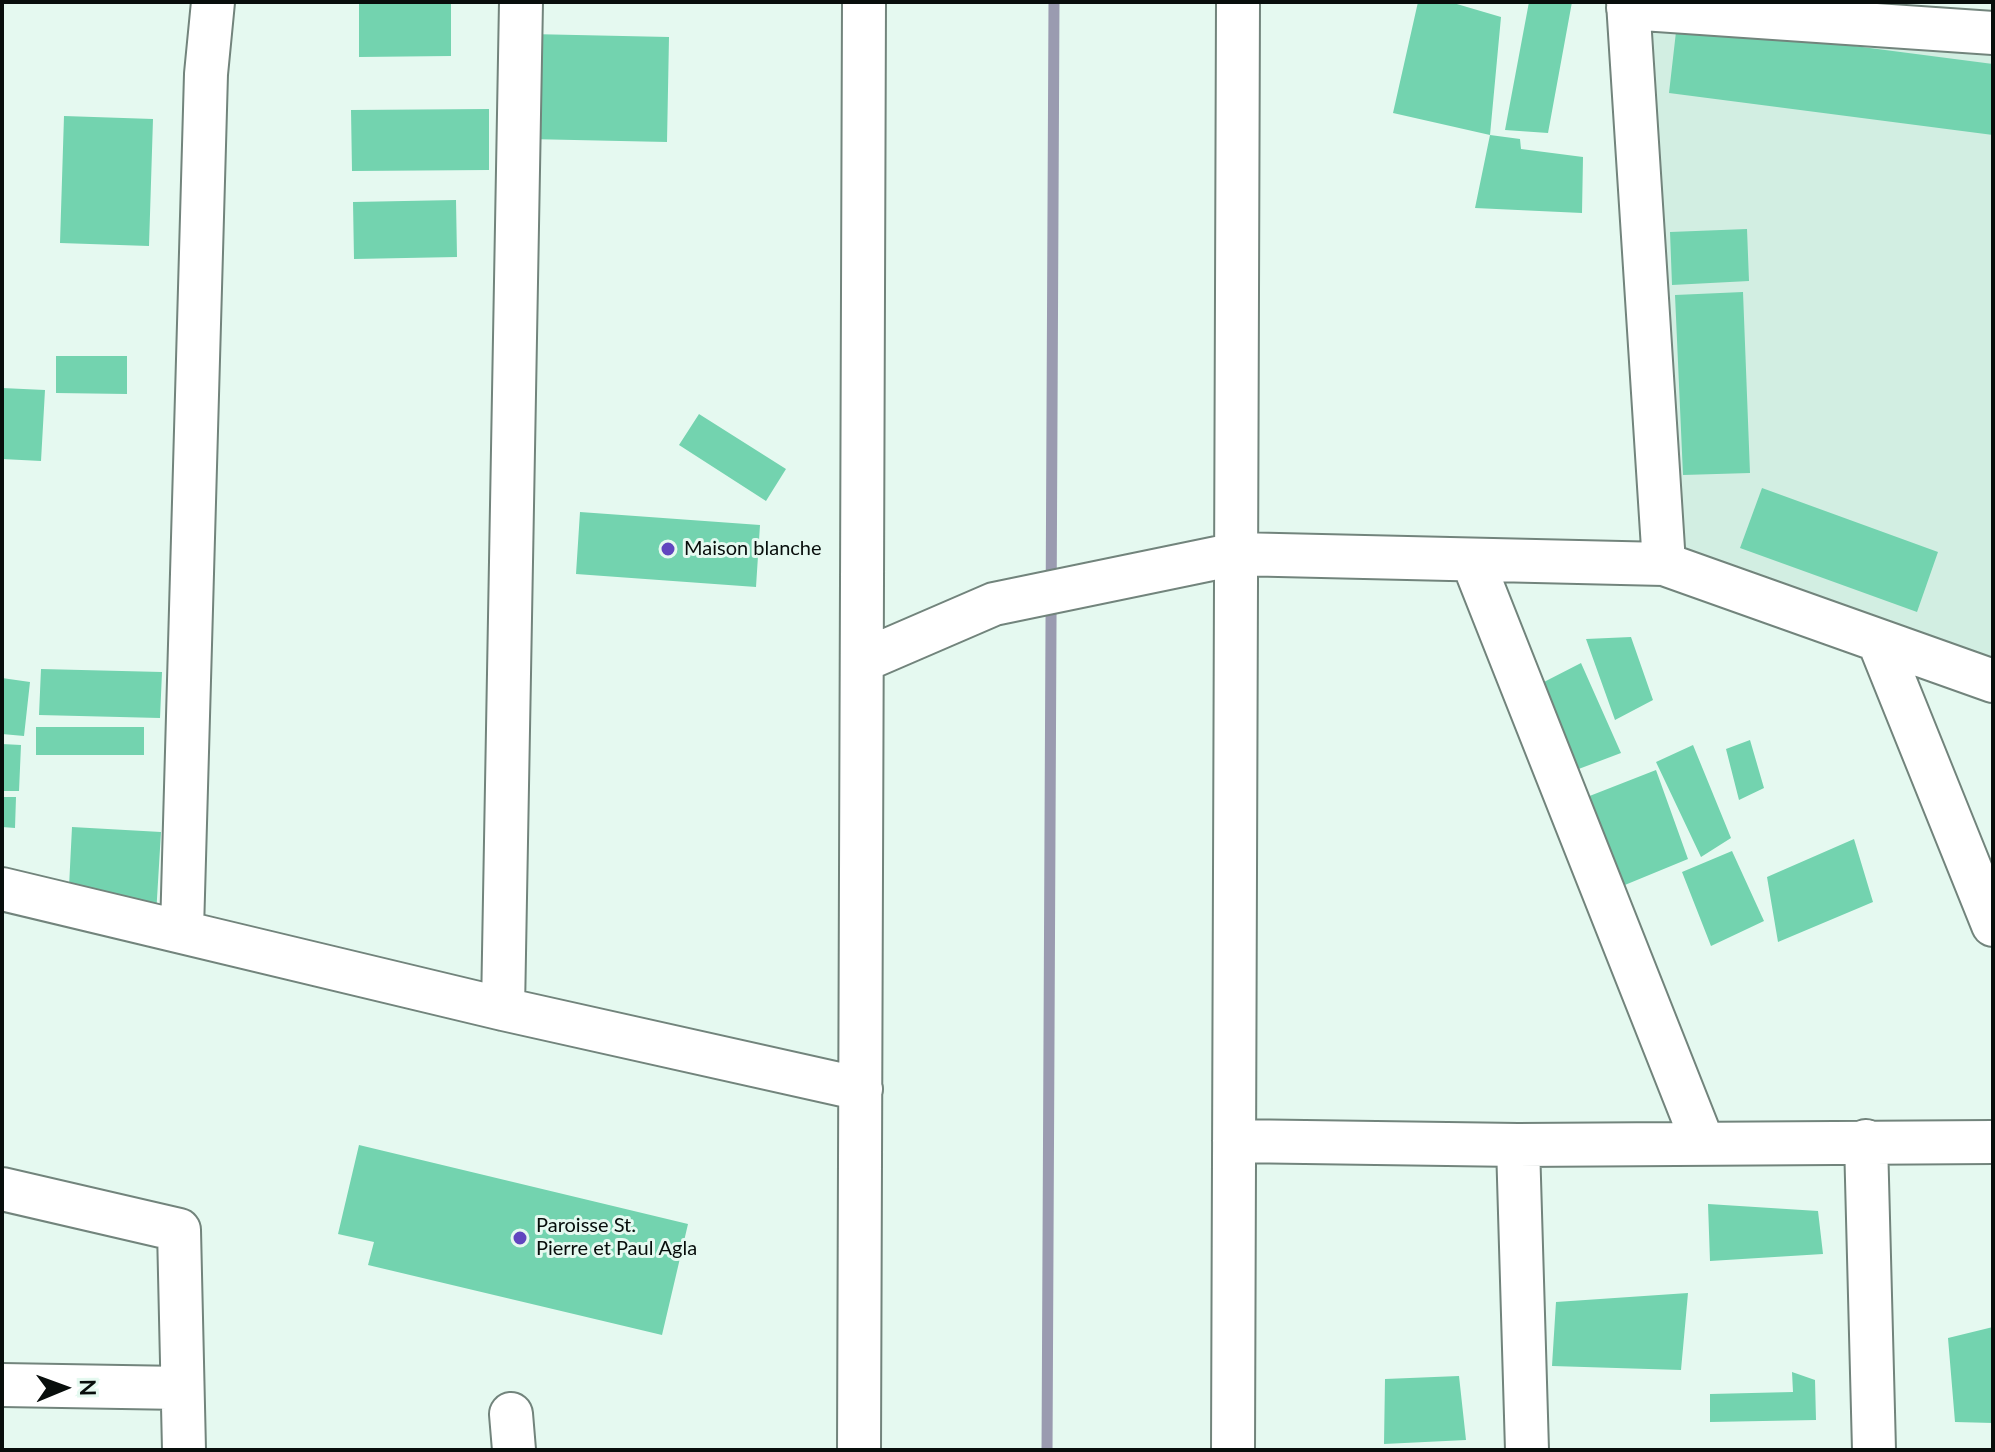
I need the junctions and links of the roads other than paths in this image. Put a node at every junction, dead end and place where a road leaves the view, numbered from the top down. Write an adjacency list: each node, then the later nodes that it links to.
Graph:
1 (213, 2): 15 (street)
2 (521, 2): 16 (street)
3 (864, 2): 11 (street)
4 (1238, 2): 7 (street)
5 (1628, 5): 6 (street); 9 (street)
6 (1993, 33)
7 (1236, 554): 8 (street); 11 (street); 18 (street)
8 (1473, 562): 9 (street); 21 (street)
9 (1664, 564): 10 (street)
10 (1879, 642): 12 (street); 14 (street)
11 (862, 661): 17 (street)
12 (1993, 681)
13 (2, 889): 15 (street)
14 (1993, 925)
15 (182, 930): 16 (street)
16 (503, 1009): 17 (street)
17 (861, 1089): 27 (street)
18 (1234, 1141): 22 (street); 28 (street)
19 (1866, 1141): 20 (street); 21 (street); 30 (street)
20 (1993, 1142)
21 (1703, 1143): 22 (street)
22 (1518, 1145): 29 (street)
23 (2, 1189): 25 (street)
24 (2, 1385): 25 (street)
25 (182, 1388): 26 (street)
26 (184, 1450)
27 (859, 1450)
28 (1233, 1450)
29 (1527, 1450)
30 (1874, 1450)

